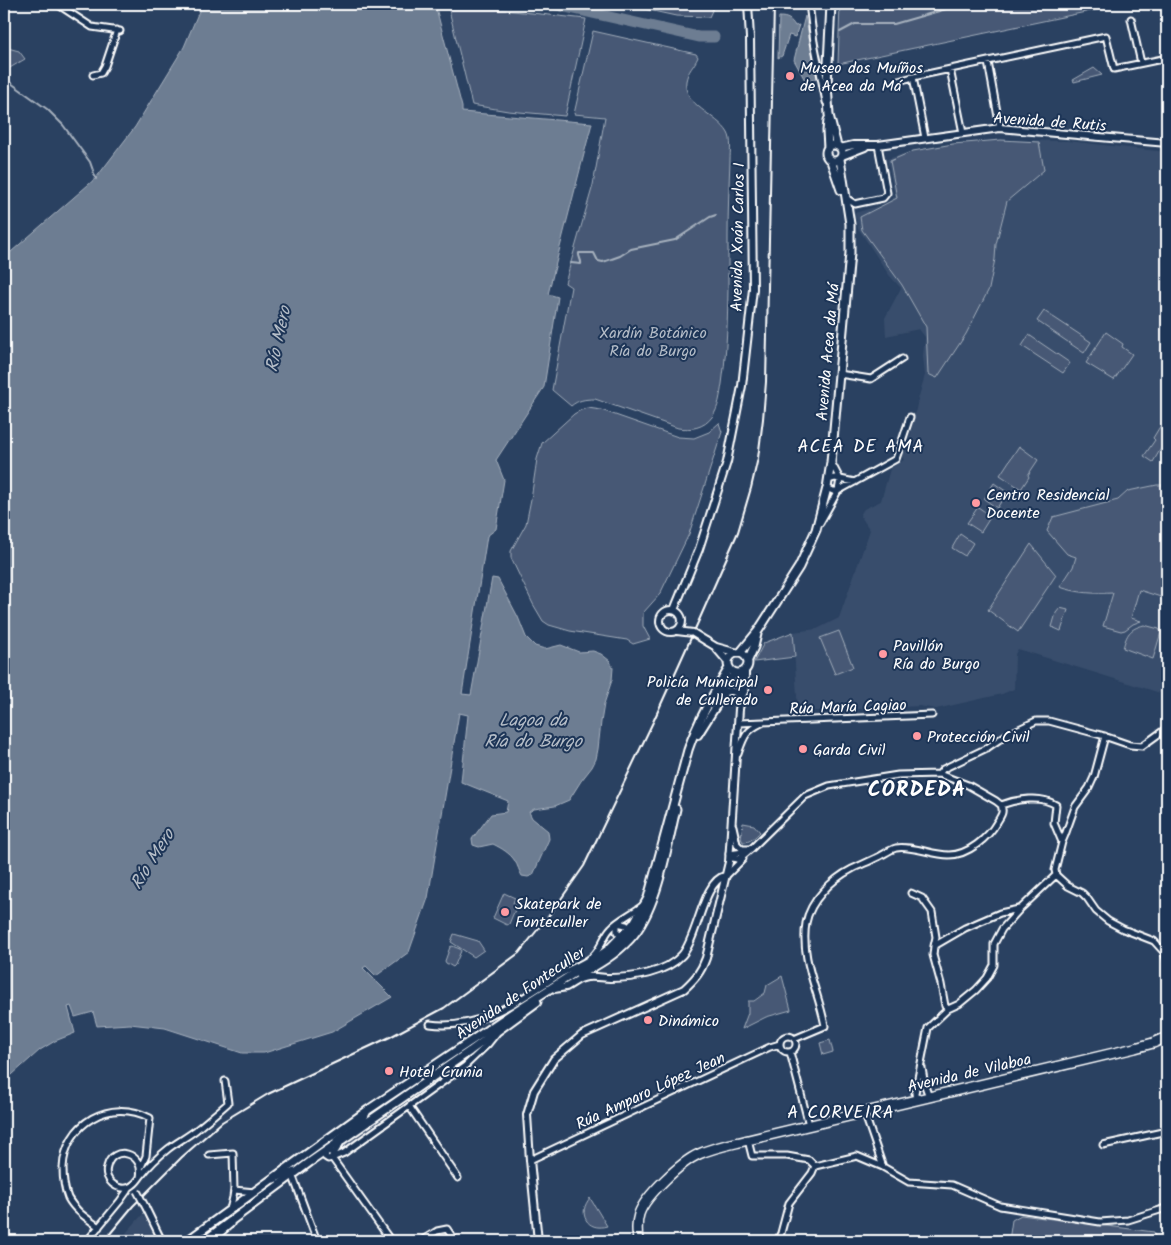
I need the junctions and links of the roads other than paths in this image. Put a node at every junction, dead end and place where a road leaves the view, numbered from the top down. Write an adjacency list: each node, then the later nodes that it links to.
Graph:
1 (57, 4): 10 (street)
2 (748, 4): 34 (street, Avenida Xoán Carlos I)
3 (809, 4): 13 (street)
4 (831, 4): 13 (main road)
5 (1131, 19): 8 (street)
6 (1167, 58): 8 (street)
7 (988, 62): 8 (street); 9 (street); 14 (street)
8 (1141, 63)
9 (950, 69): 11 (street); 15 (street)
10 (92, 75)
11 (913, 77): 12 (street); 16 (street)
12 (895, 82)
13 (829, 115): 19 (main road); 20 (main road)
14 (1000, 128): 15 (street, Avenida de Rutis); 17 (street, Avenida de Rutis)
15 (963, 133): 16 (street, Avenida de Rutis)
16 (925, 138): 18 (street, Avenida de Rutis)
17 (1167, 143)
18 (875, 145): 19 (street); 21 (street); 23 (street)
19 (838, 147): 20 (main road); 21 (main road)
20 (828, 148): 22 (main road)
21 (841, 158): 22 (main road); 23 (main road)
22 (831, 161): 24 (main road)
23 (846, 198): 24 (main road)
24 (847, 207): 26 (main road, Avenida Acea da Má)
25 (902, 359): 26 (street)
26 (839, 374): 28 (main road, Avenida Acea da Má)
27 (910, 417): 30 (street)
28 (831, 462): 29 (street); 31 (main road, Avenida Acea da Má)
29 (840, 479): 30 (street); 31 (street); 32 (street)
30 (856, 482): 32 (street)
31 (828, 484): 32 (street); 33 (main road, Avenida Acea da Má)
32 (838, 491): 33 (street)
33 (816, 530): 37 (main road, Avenida Acea da Má)
34 (674, 610): 35 (street); 36 (street)
35 (682, 623): 36 (street); 38 (street)
36 (677, 631): 38 (street)
37 (758, 631): 40 (main road, Avenida Acea da Má); 41 (main road, Avenida Acea da Má)
38 (693, 633): 39 (street, bridge)
39 (716, 647): 40 (street); 42 (street)
40 (739, 653): 41 (main road); 42 (main road)
41 (748, 660): 43 (main road)
42 (728, 665): 43 (main road); 61 (main road, Avenida de Fonteculler)
43 (740, 672): 44 (street); 49 (main road, Avenida de Fonteculler)
44 (741, 699): 47 (street); 49 (street)
45 (932, 715): 46 (street, Rúa María Cagiao)
46 (764, 722): 47 (street, Rúa María Cagiao); 51 (street)
47 (738, 723): 51 (street)
48 (1167, 728): 50 (street)
49 (698, 735): 61 (main road, Avenida de Fonteculler)
50 (1105, 736): 52 (street); 55 (street)
51 (735, 762): 54 (street)
52 (939, 774): 53 (street); 56 (street)
53 (1001, 805): 55 (street); 74 (street)
54 (732, 817): 56 (street); 57 (street)
55 (1062, 842): 58 (street)
56 (752, 848): 57 (street); 59 (street)
57 (729, 854): 59 (street)
58 (1056, 875): 62 (street); 67 (street)
59 (726, 876): 69 (street); 97 (street)
60 (911, 893): 66 (street)
61 (646, 908): 63 (street); 64 (main road, Avenida de Fonteculler); 68 (main road, Avenida de Fonteculler)
62 (1020, 909): 66 (street); 70 (street)
63 (617, 923): 64 (street); 65 (street); 71 (street)
64 (629, 930): 65 (main road, Avenida de Fonteculler); 68 (street)
65 (621, 937): 81 (main road, Avenida de Fonteculler)
66 (934, 946): 70 (street)
67 (1167, 960)
68 (602, 962): 69 (main road, Avenida de Fonteculler)
69 (555, 989): 72 (main road, Avenida de Fonteculler)
70 (948, 1009): 78 (street)
71 (430, 1024)
72 (500, 1029): 77 (main road, Avenida de Fonteculler); 79 (street)
73 (1167, 1037): 84 (highway, Avenida de Vilaboa)
74 (794, 1039): 75 (street); 76 (street)
75 (780, 1044): 76 (street); 97 (street, Rúa Amparo López Jean)
76 (790, 1052): 89 (street)
77 (461, 1057): 79 (street, Avenida de Fonteculler); 81 (main road); 91 (main road, Avenida de Fonteculler)
78 (921, 1060): 82 (street); 83 (street)
79 (465, 1066): 86 (street)
80 (225, 1081): 102 (street)
81 (406, 1084): 87 (main road, Avenida de Fonteculler)
82 (916, 1086): 83 (street); 85 (street)
83 (925, 1086): 84 (street)
84 (929, 1097): 85 (highway, Avenida de Vilaboa)
85 (916, 1100): 88 (highway, Avenida de Vilaboa)
86 (409, 1106): 96 (street); 103 (street)
87 (368, 1110): 94 (street); 104 (main road, Avenida de Fonteculler)
88 (864, 1112): 89 (highway, Avenida de Vilaboa); 100 (street)
89 (809, 1126): 92 (highway, Avenida de Vilaboa)
90 (1167, 1131): 93 (street)
91 (346, 1137): 94 (main road, Avenida de Fonteculler); 96 (street)
92 (748, 1140): 98 (street); 122 (highway, Avenida de Vilaboa)
93 (1103, 1145)
94 (326, 1151): 96 (street); 101 (street, Avenida de Fonteculler); 101 (main road, Avenida de Fonteculler)
95 (209, 1155): 106 (street)
96 (332, 1158): 118 (street)
97 (530, 1160): 121 (street)
98 (815, 1166): 100 (street); 123 (street)
99 (141, 1167): 102 (street); 105 (street); 111 (street)
100 (883, 1168): 108 (street)
101 (292, 1174): 104 (street, Avenida de Fonteculler); 110 (main road, Avenida de Fonteculler); 117 (street)
102 (140, 1176): 105 (street)
103 (458, 1178)
104 (267, 1183): 107 (main road, Avenida de Fonteculler)
105 (132, 1186): 111 (street); 113 (street, bridge)
106 (234, 1190): 107 (street); 109 (street)
107 (255, 1192): 109 (main road, Avenida de Fonteculler)
108 (1167, 1207)
109 (230, 1210): 114 (main road, Avenida de Fonteculler)
110 (241, 1214): 115 (main road, Avenida de Fonteculler); 116 (street)
111 (99, 1227): 112 (street)
112 (87, 1241)
113 (162, 1241)
114 (188, 1241)
115 (204, 1241)
116 (211, 1241)
117 (317, 1241)
118 (391, 1241)
119 (421, 1241): 120 (street)
120 (456, 1241)
121 (538, 1241)
122 (638, 1241)
123 (777, 1241)

